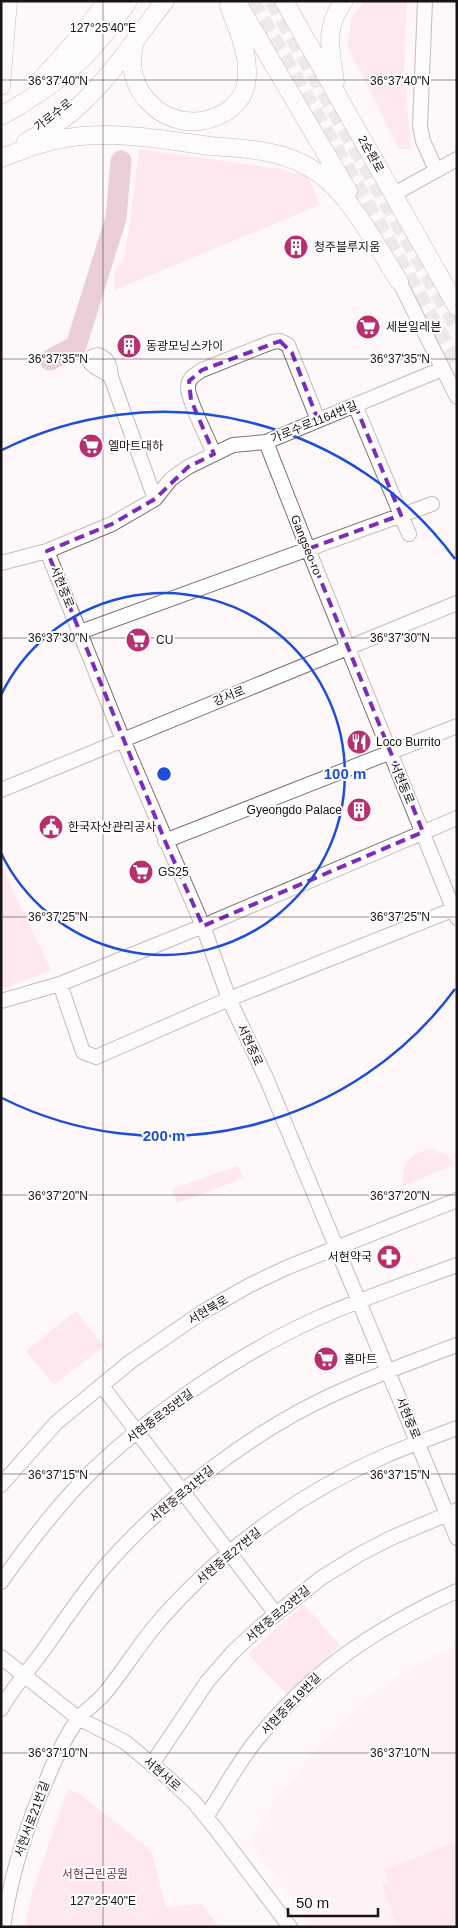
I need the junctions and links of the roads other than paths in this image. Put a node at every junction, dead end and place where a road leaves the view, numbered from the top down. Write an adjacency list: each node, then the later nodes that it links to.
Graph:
1 (8, 1): 11 (main road)
2 (108, 1): 13 (main road)
3 (128, 1): 13 (main road, 가로수로)
4 (155, 1): 14 (main road, 가로수로)
5 (165, 1): 10 (main road)
6 (284, 1): 12 (main road, 2순환로)
7 (344, 1): 12 (main road)
8 (425, 1): 16 (street)
9 (236, 3): 10 (main road); 18 (main road)
10 (137, 37): 14 (main road)
11 (1, 86)
12 (337, 92): 17 (main road, 2순환로)
13 (4, 114)
14 (1, 155): 18 (main road)
15 (457, 159): 16 (street)
16 (436, 170): 17 (street)
17 (394, 194): 19 (main road, 2순환로)
18 (399, 281): 20 (street)
19 (457, 307)
20 (442, 368): 22 (street); 23 (street, 가로수로1164번길)
21 (111, 376): 27 (street)
22 (457, 397)
23 (355, 405): 24 (street, 가로수로1164번길); 29 (street)
24 (318, 420): 25 (street, 가로수로1164번길); 26 (street)
25 (266, 442): 26 (street, 가로수로1164번길); 31 (street, Gangseo-ro)
26 (214, 454): 27 (street, 가로수로1164번길)
27 (155, 499): 32 (street, 가로수로1164번길)
28 (432, 504): 29 (street)
29 (401, 516): 30 (street); 31 (street)
30 (409, 534)
31 (308, 549): 35 (street); 36 (street, Gangseo-ro)
32 (47, 551): 33 (street, 가로수로1164번길); 35 (street, 서현중로)
33 (1, 563)
34 (457, 603): 36 (street, 강서로)
35 (80, 632): 38 (street, 서현중로)
36 (349, 647): 38 (street, 강서로); 39 (street, 서현동로)
37 (457, 726): 39 (street)
38 (123, 740): 40 (street, 강서로); 43 (street, 서현중로)
39 (390, 753): 42 (street, 서현동로); 43 (street)
40 (1, 790)
41 (457, 818): 42 (street)
42 (423, 832): 44 (street, 서현동로); 45 (street)
43 (165, 841): 45 (street, 서현중로)
44 (456, 912): 47 (street)
45 (203, 926): 46 (street); 47 (street, 서현중로)
46 (60, 984): 47 (street); 48 (street)
47 (228, 999): 50 (street, 서현중로)
48 (1, 1002)
49 (457, 1200): 50 (street, 서현북로)
50 (337, 1247): 52 (street, 서현중로); 55 (street, 서현북로)
51 (457, 1265): 52 (street, 서현중로35번길)
52 (359, 1302): 54 (street, 서현중로); 57 (street, 서현중로35번길)
53 (457, 1345): 54 (street, 서현중로31번길)
54 (388, 1372): 58 (street, 서현중로); 60 (street, 서현중로31번길)
55 (102, 1386): 57 (street); 59 (street, 서현북로)
56 (457, 1428): 58 (street, 서현중로27번길)
57 (137, 1432): 60 (street); 64 (street, 서현중로35번길)
58 (418, 1443): 61 (street, 서현중로); 63 (street, 서현중로27번길)
59 (1, 1485)
60 (183, 1492): 63 (street); 68 (street, 서현중로31번길)
61 (452, 1512): 62 (street, 서현중로); 66 (street, 서현중로23번길)
62 (457, 1538)
63 (229, 1553): 66 (street); 70 (street, 서현중로27번길)
64 (1, 1582)
65 (457, 1591): 72 (street, 서현중로19번길)
66 (276, 1614): 71 (street, 서현중로23번길)
67 (1, 1658): 68 (street, 서현서로)
68 (24, 1675): 69 (street, 서현중로31번길); 70 (street, 서현서로)
69 (1, 1709)
70 (78, 1718): 71 (street, 서현서로); 73 (street, 서현서로21번길)
71 (152, 1764): 72 (street, 서현서로)
72 (206, 1817): 74 (street, 서현서로)
73 (3, 1922)
74 (290, 1927)

